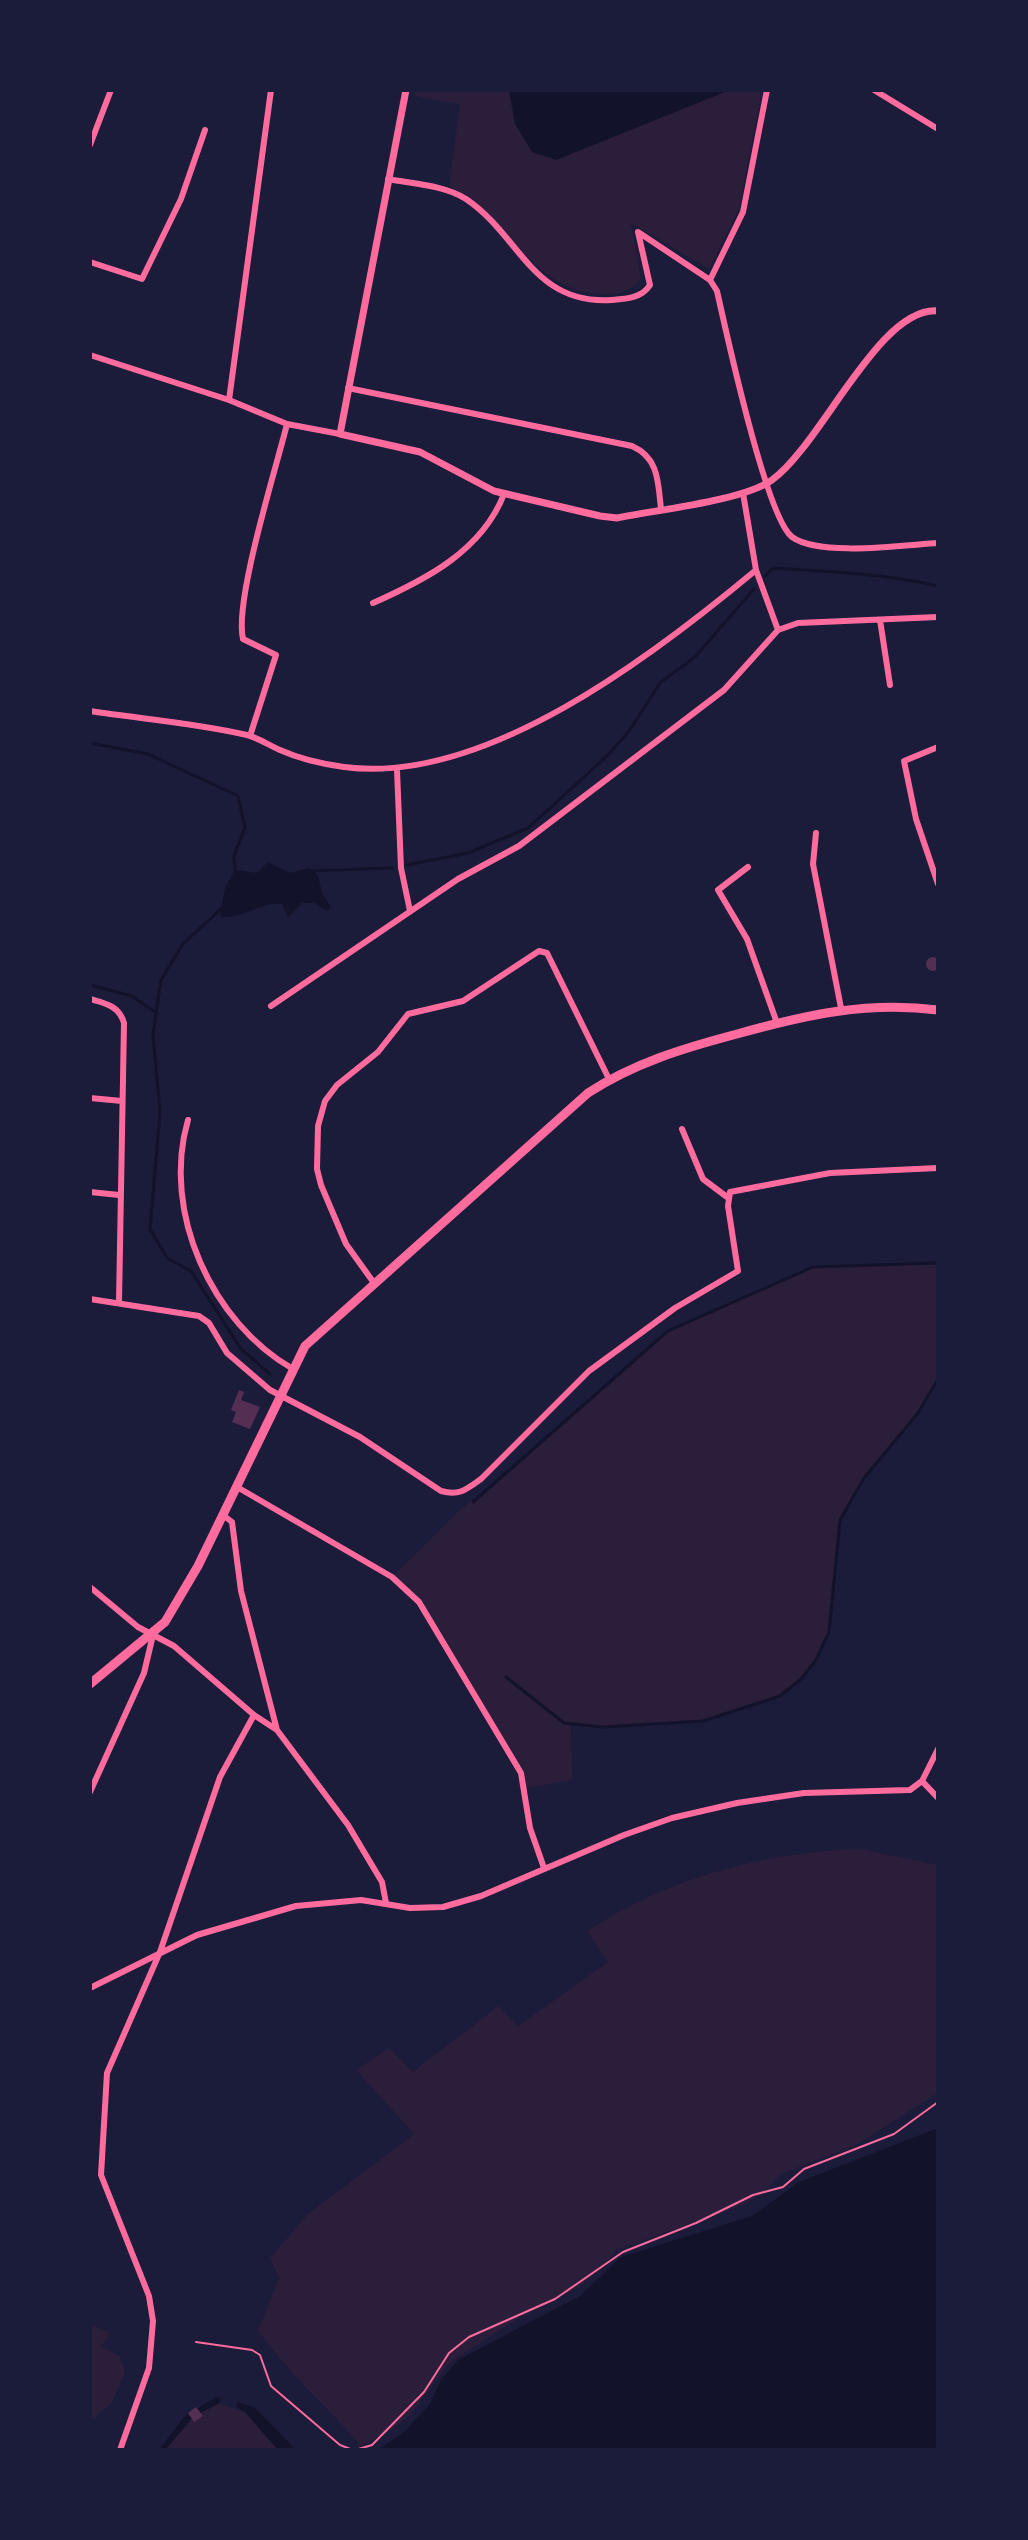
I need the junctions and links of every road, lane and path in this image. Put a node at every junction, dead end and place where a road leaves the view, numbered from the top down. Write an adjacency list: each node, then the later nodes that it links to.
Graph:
1 (111, 90): 8 (street)
2 (271, 90): 15 (street)
3 (406, 90): 9 (street)
4 (767, 90): 11 (street)
5 (874, 90): 6 (street)
6 (938, 129)
7 (205, 130): 10 (street)
8 (90, 145)
9 (388, 179): 11 (street); 14 (street)
10 (90, 262)
11 (710, 280): 18 (street)
12 (938, 311): 18 (street)
13 (90, 355): 15 (street)
14 (348, 388): 17 (street); 21 (street)
15 (229, 400): 16 (street)
16 (287, 424): 17 (street); 30 (street)
17 (340, 434): 20 (street)
18 (768, 483): 19 (street); 22 (street)
19 (743, 493): 21 (street); 23 (street)
20 (504, 494): 21 (street); 24 (street)
21 (661, 509)
22 (938, 543)
23 (756, 570): 27 (street); 32 (street)
24 (373, 603)
25 (938, 617): 26 (street)
26 (880, 620): 27 (street); 28 (street)
27 (778, 630): 36 (street)
28 (890, 685)
29 (90, 711): 30 (street)
30 (250, 736): 32 (street)
31 (938, 747): 35 (street)
32 (397, 770): 36 (street)
33 (816, 833): 39 (street)
34 (748, 867): 41 (street)
35 (938, 884)
36 (410, 911): 38 (street)
37 (90, 999): 44 (street)
38 (271, 1006)
39 (841, 1008): 40 (main road); 41 (main road)
40 (938, 1010)
41 (777, 1023): 42 (main road)
42 (609, 1079): 51 (main road); 51 (street)
43 (90, 1098): 44 (street)
44 (122, 1101): 49 (street)
45 (188, 1120): 54 (street)
46 (682, 1129): 50 (street)
47 (938, 1168): 50 (street)
48 (90, 1192): 49 (street)
49 (119, 1195): 53 (street)
50 (727, 1197): 55 (street)
51 (374, 1283): 54 (main road)
52 (90, 1299): 53 (street)
53 (119, 1302): 55 (street)
54 (293, 1369): 55 (main road)
55 (279, 1396): 56 (main road)
56 (237, 1487): 57 (main road); 67 (street)
57 (223, 1515): 59 (main road); 62 (street)
58 (90, 1587): 59 (street)
59 (153, 1635): 60 (main road); 61 (street); 65 (street)
60 (90, 1684)
61 (254, 1715): 62 (street); 69 (street)
62 (277, 1730): 68 (street)
63 (938, 1749): 64 (street)
64 (922, 1781): 66 (street); 67 (street)
65 (90, 1792)
66 (938, 1798)
67 (544, 1868): 68 (street)
68 (386, 1903): 69 (street)
69 (160, 1952): 70 (street); 73 (street)
70 (90, 1988)
71 (938, 2102): 74 (path)
72 (196, 2342): 74 (path)
73 (120, 2450)
74 (354, 2450)

